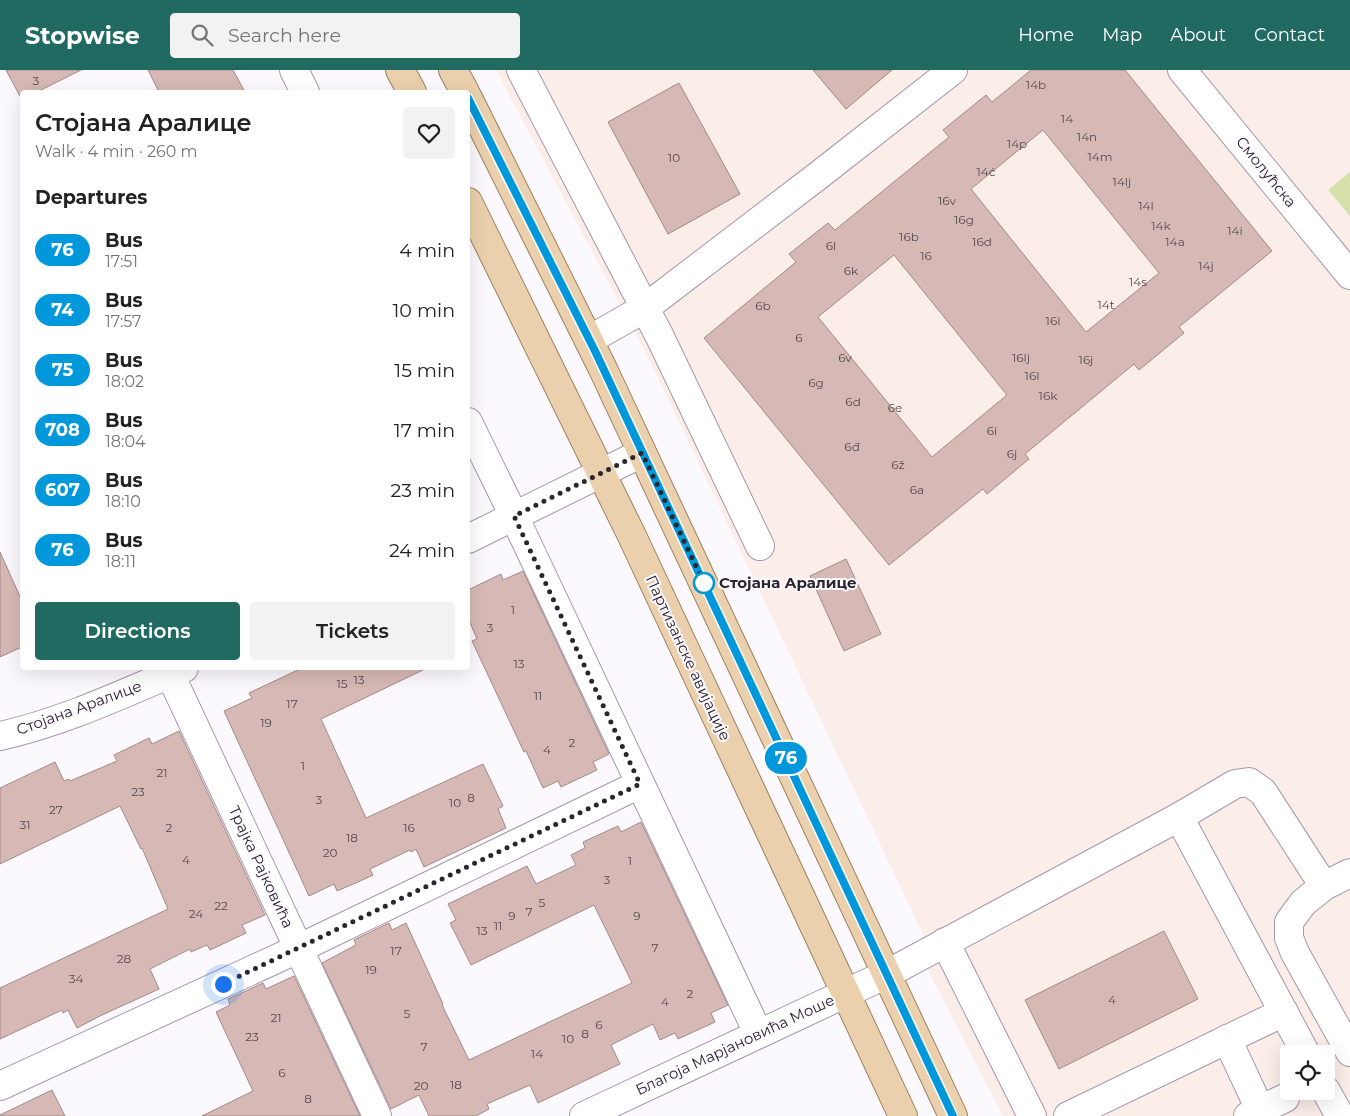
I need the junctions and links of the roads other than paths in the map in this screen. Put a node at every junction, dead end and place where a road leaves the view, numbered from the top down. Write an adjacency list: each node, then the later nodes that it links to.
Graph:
1 (294, 70): 7 (street)
2 (400, 70): 8 (main road)
3 (453, 70): 9 (main road)
4 (521, 70): 13 (street)
5 (953, 70): 13 (street)
6 (1182, 70): 12 (street, Смолућска)
7 (304, 90)
8 (411, 90)
9 (464, 90)
10 (470, 102): 14 (main road)
11 (470, 206): 17 (main road, Партизанске авијације)
12 (1350, 275)
13 (645, 308): 14 (street); 20 (street)
14 (589, 340): 16 (main road)
15 (470, 426): 18 (street)
16 (642, 453): 17 (street); 29 (main road)
17 (601, 474): 18 (street); 30 (main road, Партизанске авијације)
18 (514, 516): 19 (street); 23 (street)
19 (470, 538)
20 (760, 546)
21 (177, 671): 22 (street, Стојана Аралице); 28 (street, Трајка Рајковића)
22 (0, 736)
23 (640, 784): 28 (street); 32 (street)
24 (1179, 817): 26 (street, Благоја Марјановића Моше); 27 (street, Благоја Марјановића Моше); 31 (street)
25 (1350, 873): 26 (street)
26 (1324, 886): 35 (street)
27 (945, 942): 29 (street, Благоја Марјановића Моше); 45 (street)
28 (300, 948): 36 (street); 41 (street, Трајка Рајковића)
29 (887, 974): 30 (street, Благоја Марјановића Моше); 44 (main road)
30 (846, 993): 32 (street, Благоја Марјановића Моше); 43 (main road, Партизанске авијације)
31 (1284, 1012): 33 (street); 34 (street)
32 (758, 1033): 42 (street, Благоја Марјановића Моше)
33 (1221, 1043): 39 (street); 40 (street)
34 (1301, 1045)
35 (1350, 1052)
36 (0, 1086)
37 (1280, 1100): 40 (street)
38 (1331, 1100): 47 (street)
39 (1106, 1108): 46 (street)
40 (1253, 1112)
41 (377, 1116)
42 (584, 1116)
43 (903, 1116)
44 (953, 1116)
45 (1032, 1116)
46 (1068, 1116)
47 (1340, 1116)

